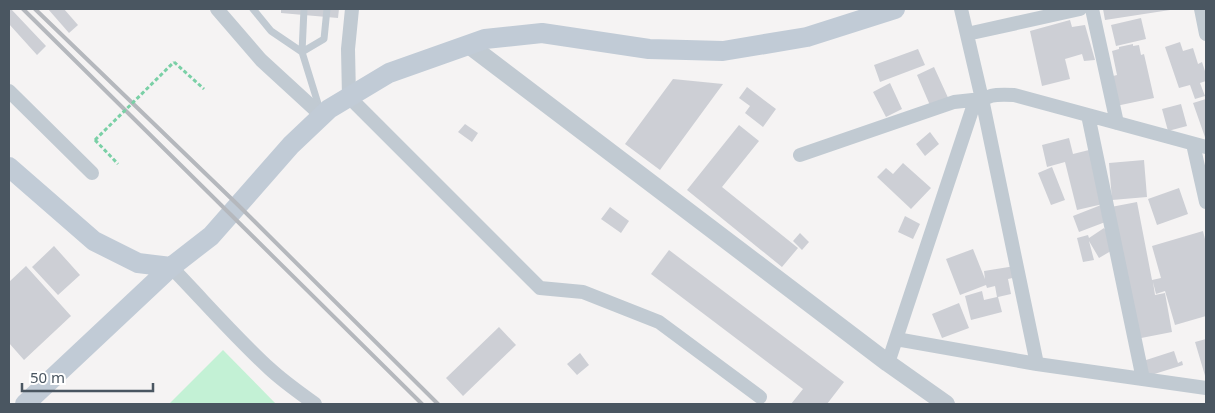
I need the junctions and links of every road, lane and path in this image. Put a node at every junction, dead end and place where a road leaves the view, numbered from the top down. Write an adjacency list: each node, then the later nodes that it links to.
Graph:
1 (217, 9): 20 (street)
2 (253, 9): 14 (lane)
3 (304, 9): 14 (lane)
4 (327, 9): 14 (lane)
5 (352, 9): 17 (street)
6 (895, 9): 13 (main road)
7 (961, 9): 11 (street)
8 (1080, 9): 11 (street)
9 (1092, 9): 21 (street)
10 (1201, 9): 12 (street)
11 (967, 34): 18 (street)
12 (1206, 34)
13 (469, 45): 17 (main road); 30 (street)
14 (302, 52): 20 (lane)
15 (204, 89): 24 (path, bridge)
16 (9, 91): 26 (street)
17 (349, 97): 20 (main road); 34 (street)
18 (982, 99): 19 (street); 23 (street); 29 (street); 31 (street)
19 (1088, 115): 21 (street); 32 (street)
20 (322, 116): 28 (main road)
21 (1117, 123): 22 (street)
22 (1200, 145): 27 (street)
23 (800, 155)
24 (118, 164)
25 (9, 167): 28 (main road)
26 (92, 173)
27 (1206, 202)
28 (171, 267): 35 (main road); 36 (street)
29 (896, 339): 30 (street); 31 (street)
30 (888, 363): 37 (street)
31 (1038, 364): 32 (street)
32 (1143, 379): 33 (street)
33 (1206, 388)
34 (760, 397)
35 (25, 404)
36 (315, 404)
37 (946, 404)

